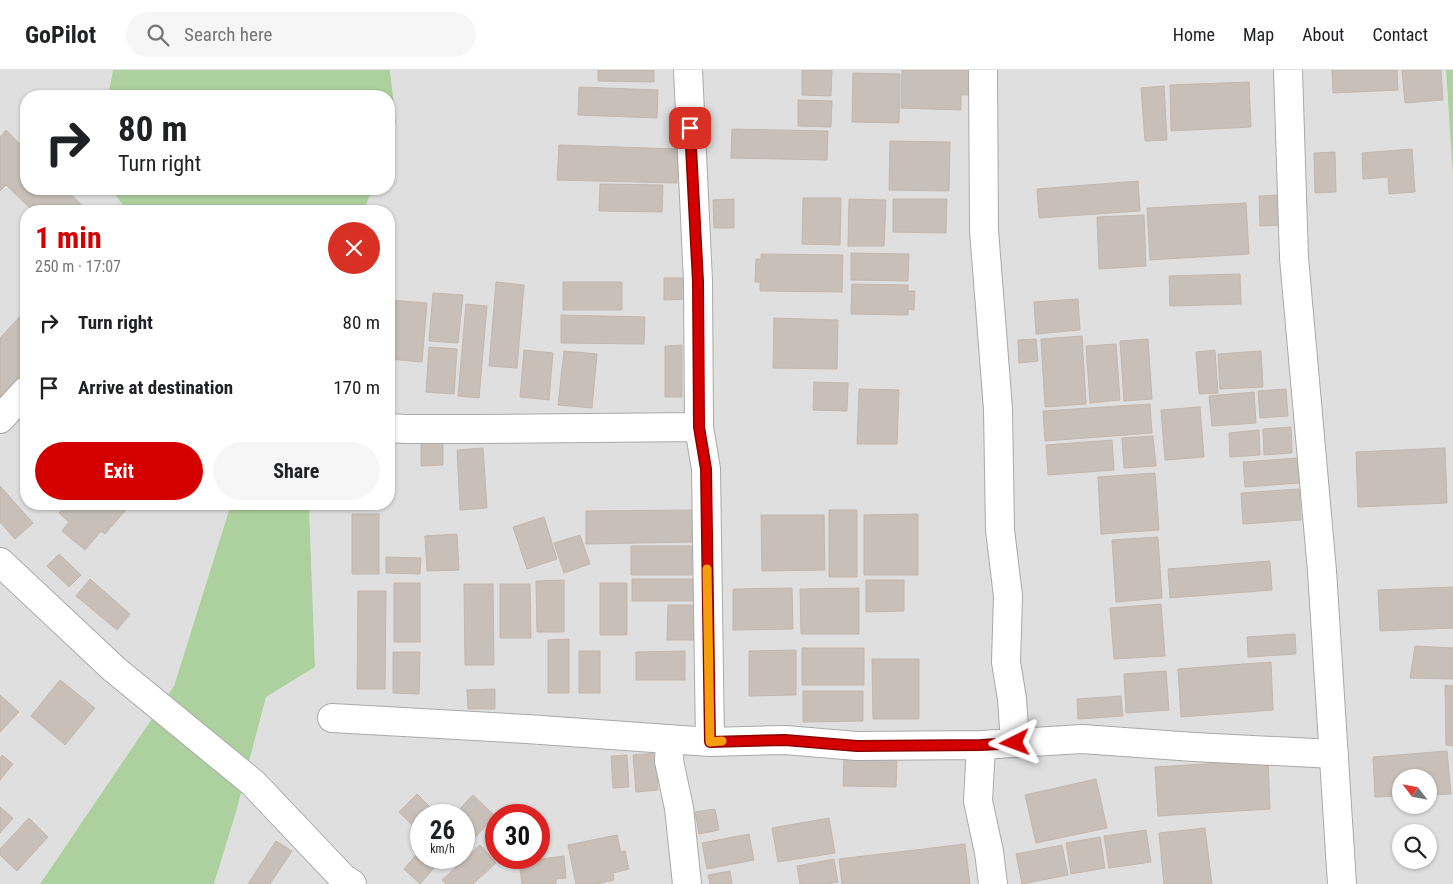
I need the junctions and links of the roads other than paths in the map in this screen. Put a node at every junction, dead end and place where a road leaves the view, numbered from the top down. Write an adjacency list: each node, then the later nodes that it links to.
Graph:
1 (688, 70): 6 (street)
2 (983, 70): 12 (street)
3 (1288, 70): 14 (street)
4 (20, 397): 5 (street)
5 (0, 419)
6 (699, 427): 7 (street); 11 (street)
7 (395, 429)
8 (0, 562): 15 (street)
9 (332, 718): 10 (street)
10 (670, 739): 11 (street); 16 (street)
11 (710, 742): 13 (street)
12 (1015, 743): 13 (street); 14 (street)
13 (981, 745): 17 (street)
14 (1334, 754): 18 (street)
15 (346, 882)
16 (687, 884)
17 (993, 884)
18 (1342, 884)

